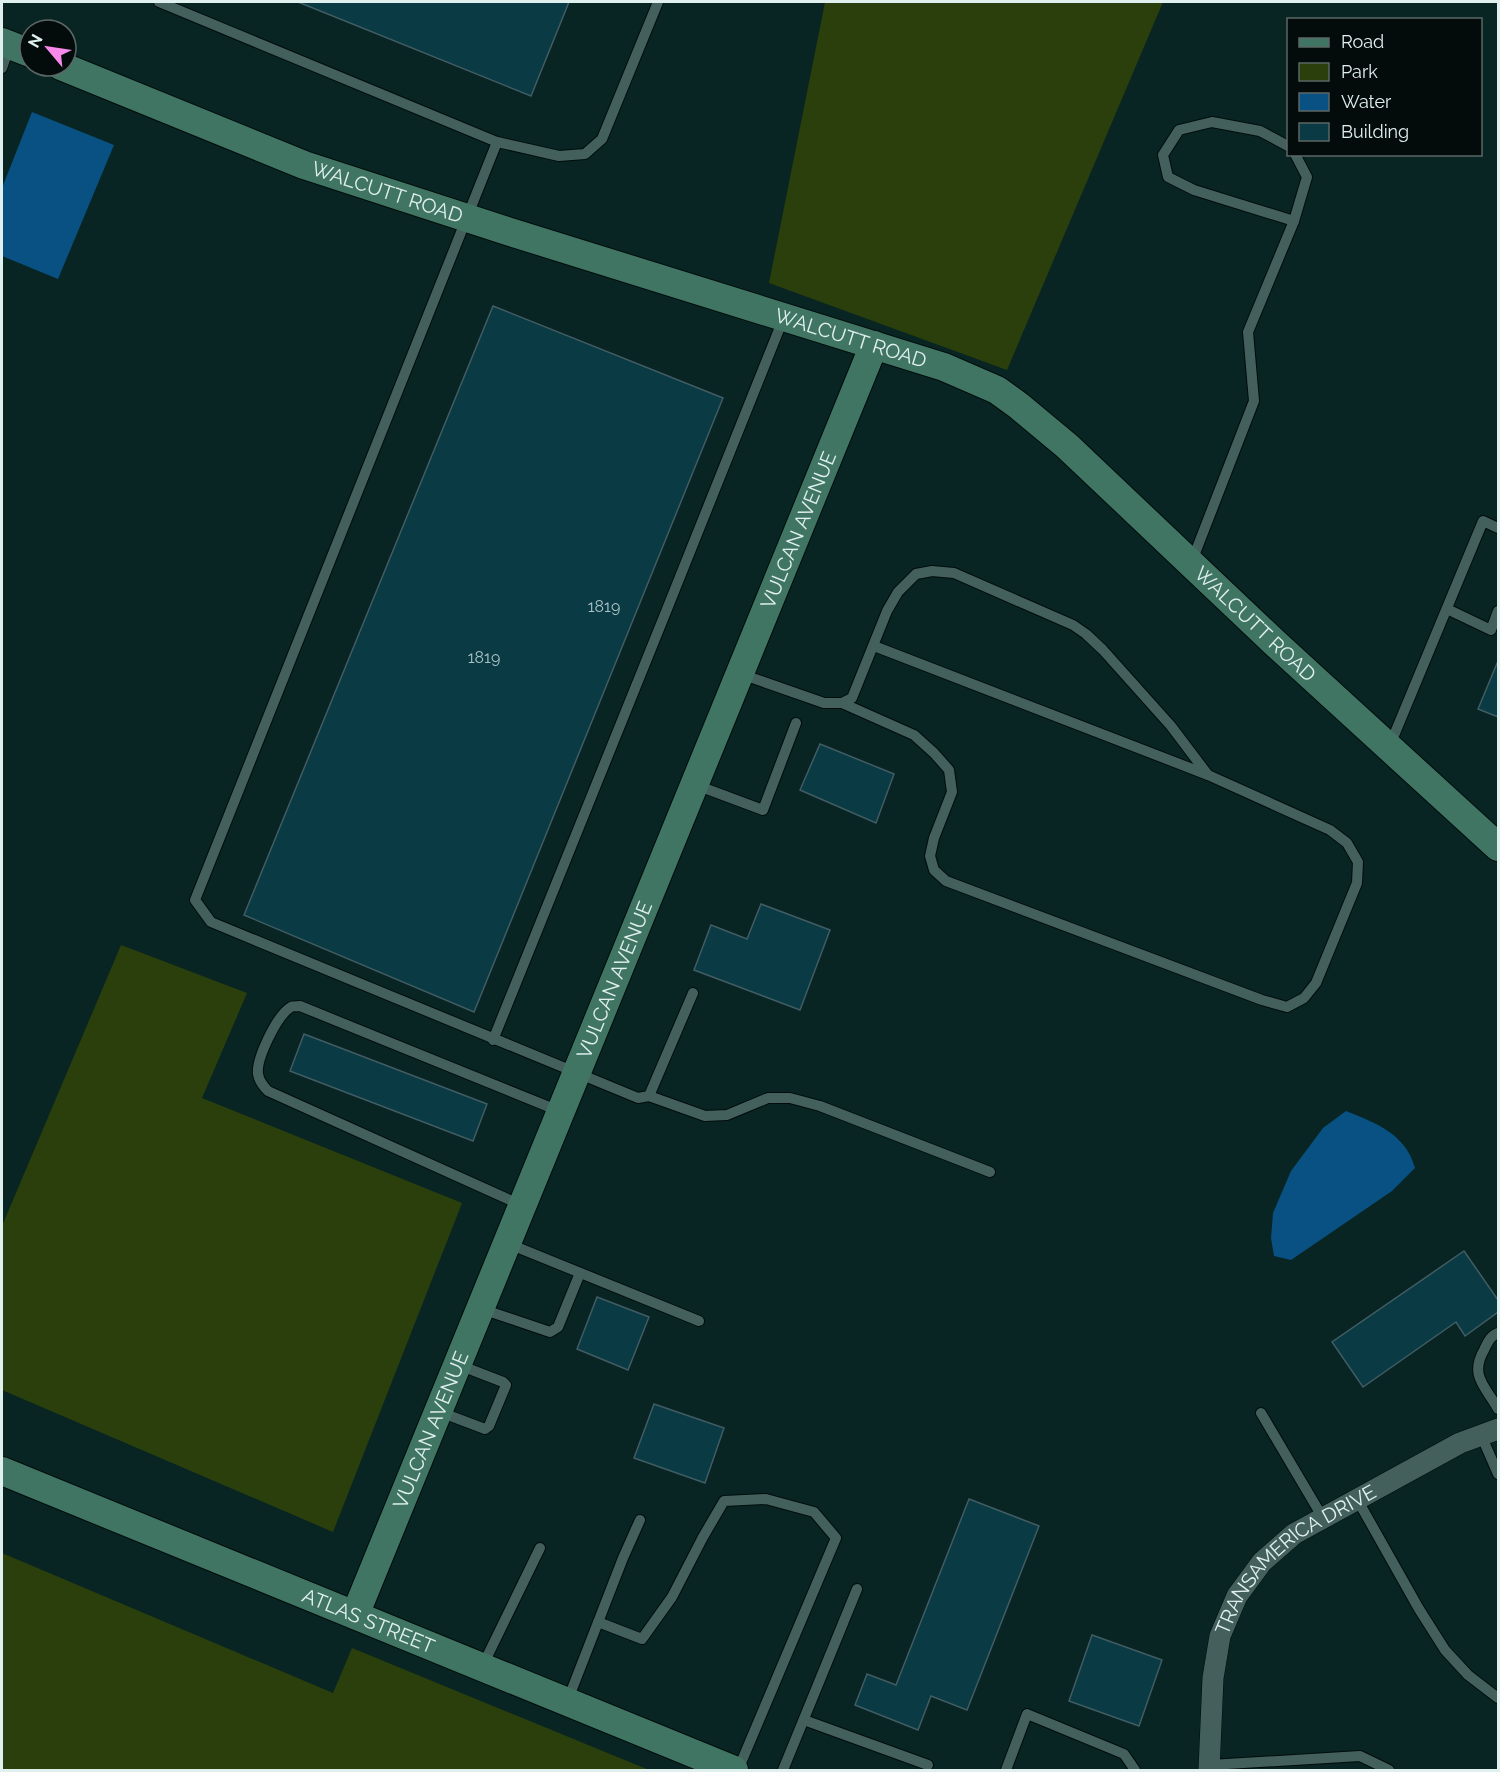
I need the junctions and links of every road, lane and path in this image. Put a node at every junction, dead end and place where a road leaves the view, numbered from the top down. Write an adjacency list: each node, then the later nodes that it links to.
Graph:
1 (159, 2): 4 (lane)
2 (658, 2): 4 (lane)
3 (78, 73): 7 (street, WALCUTT ROAD)
4 (497, 142): 7 (lane)
5 (1287, 146): 8 (lane)
6 (1296, 156): 8 (lane)
7 (468, 218): 9 (street, WALCUTT ROAD); 24 (lane)
8 (1294, 221): 12 (lane)
9 (784, 317): 10 (street, WALCUTT ROAD); 24 (lane)
10 (874, 345): 12 (street, WALCUTT ROAD); 16 (street, VULCAN AVENUE)
11 (1498, 528): 13 (lane)
12 (1191, 564): 19 (street, WALCUTT ROAD)
13 (1447, 609): 14 (lane); 19 (lane)
14 (1498, 611)
15 (874, 646): 17 (lane); 20 (lane); 20 (lane)
16 (741, 674): 17 (lane); 21 (street, VULCAN AVENUE)
17 (842, 703): 20 (lane)
18 (796, 723): 21 (lane)
19 (1389, 748): 22 (street, WALCUTT ROAD)
20 (1208, 775)
21 (696, 784): 25 (street, VULCAN AVENUE)
22 (1498, 847)
23 (693, 993): 26 (lane)
24 (493, 1040): 25 (lane)
25 (578, 1074): 26 (lane); 27 (street, VULCAN AVENUE)
26 (649, 1096): 28 (lane)
27 (562, 1112): 29 (street, VULCAN AVENUE); 29 (lane)
28 (990, 1172)
29 (524, 1206): 30 (street, VULCAN AVENUE)
30 (508, 1244): 31 (lane); 32 (street, VULCAN AVENUE)
31 (580, 1273): 32 (lane); 33 (lane)
32 (482, 1309): 35 (street, VULCAN AVENUE)
33 (699, 1321)
34 (1498, 1333): 36 (lane)
35 (459, 1365): 37 (street, VULCAN AVENUE); 37 (lane)
36 (1498, 1409)
37 (440, 1412): 47 (street, VULCAN AVENUE)
38 (1262, 1413): 43 (lane)
39 (1490, 1432): 41 (lane); 42 (street, TRANSAMERICA DRIVE)
40 (2, 1471): 47 (street, ATLAS STREET)
41 (1498, 1474)
42 (1357, 1499): 43 (street, TRANSAMERICA DRIVE); 50 (lane)
43 (1323, 1518): 54 (street, TRANSAMERICA DRIVE)
44 (640, 1520): 48 (lane)
45 (540, 1548): 49 (lane)
46 (857, 1589): 52 (lane)
47 (356, 1615): 49 (street, ATLAS STREET)
48 (598, 1622): 51 (lane); 55 (lane)
49 (482, 1667): 51 (street, ATLAS STREET)
50 (1498, 1698)
51 (567, 1702): 55 (street, ATLAS STREET)
52 (804, 1720): 53 (lane); 56 (lane)
53 (927, 1765)
54 (1209, 1767): 59 (lane)
55 (736, 1770)
56 (783, 1770)
57 (1006, 1770): 58 (lane)
58 (1135, 1770)
59 (1389, 1770)

